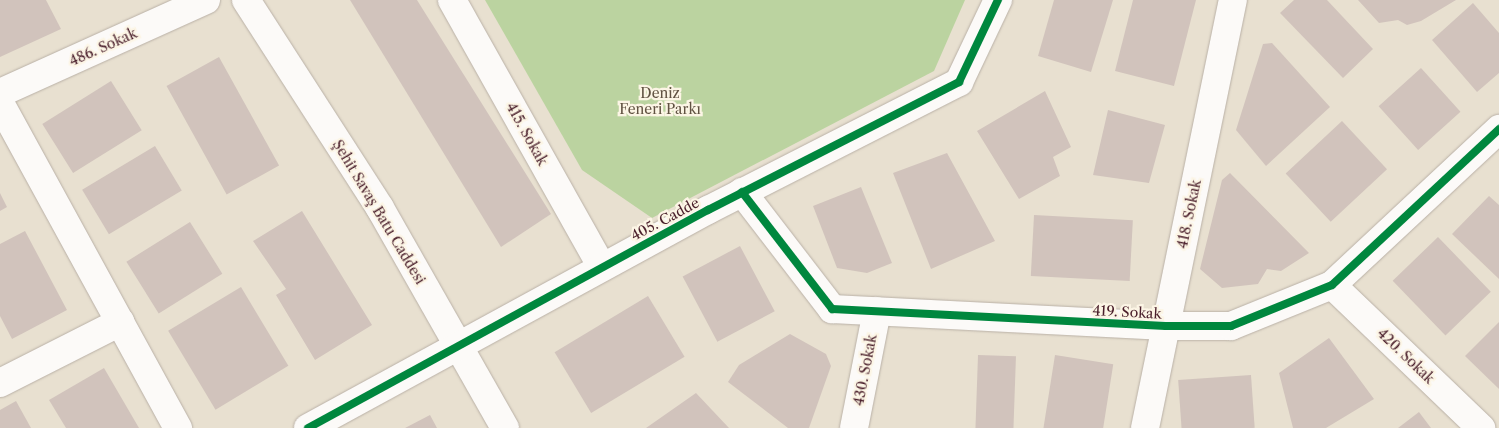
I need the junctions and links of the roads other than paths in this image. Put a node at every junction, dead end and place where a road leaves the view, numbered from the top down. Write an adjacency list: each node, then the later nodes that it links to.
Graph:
1 (206, 0): 6 (street, 486. Sokak)
2 (246, 0): 15 (street, Şehit Savaş Batu Caddesi)
3 (452, 0): 10 (street, 415. Sokak)
4 (998, 0): 9 (street, 405. Cadde)
5 (1233, 0): 14 (street, 418. Sokak)
6 (0, 93)
7 (0, 103): 13 (street)
8 (1499, 130): 11 (street, 419. Sokak)
9 (742, 192): 10 (street, 405. Cadde); 12 (street, 419. Sokak)
10 (602, 267): 15 (street, 405. Cadde)
11 (1332, 285): 14 (street, 419. Sokak); 22 (street, 420. Sokak)
12 (877, 311): 14 (street, 419. Sokak); 20 (street, 430. Sokak)
13 (120, 322): 16 (street); 17 (street)
14 (1166, 326): 21 (street, 418. Sokak)
15 (457, 345): 18 (street, 405. Cadde); 19 (street, Şehit Savaş Batu Caddesi)
16 (0, 383)
17 (178, 428)
18 (308, 428)
19 (505, 428)
20 (854, 428)
21 (1145, 428)
22 (1481, 428)

